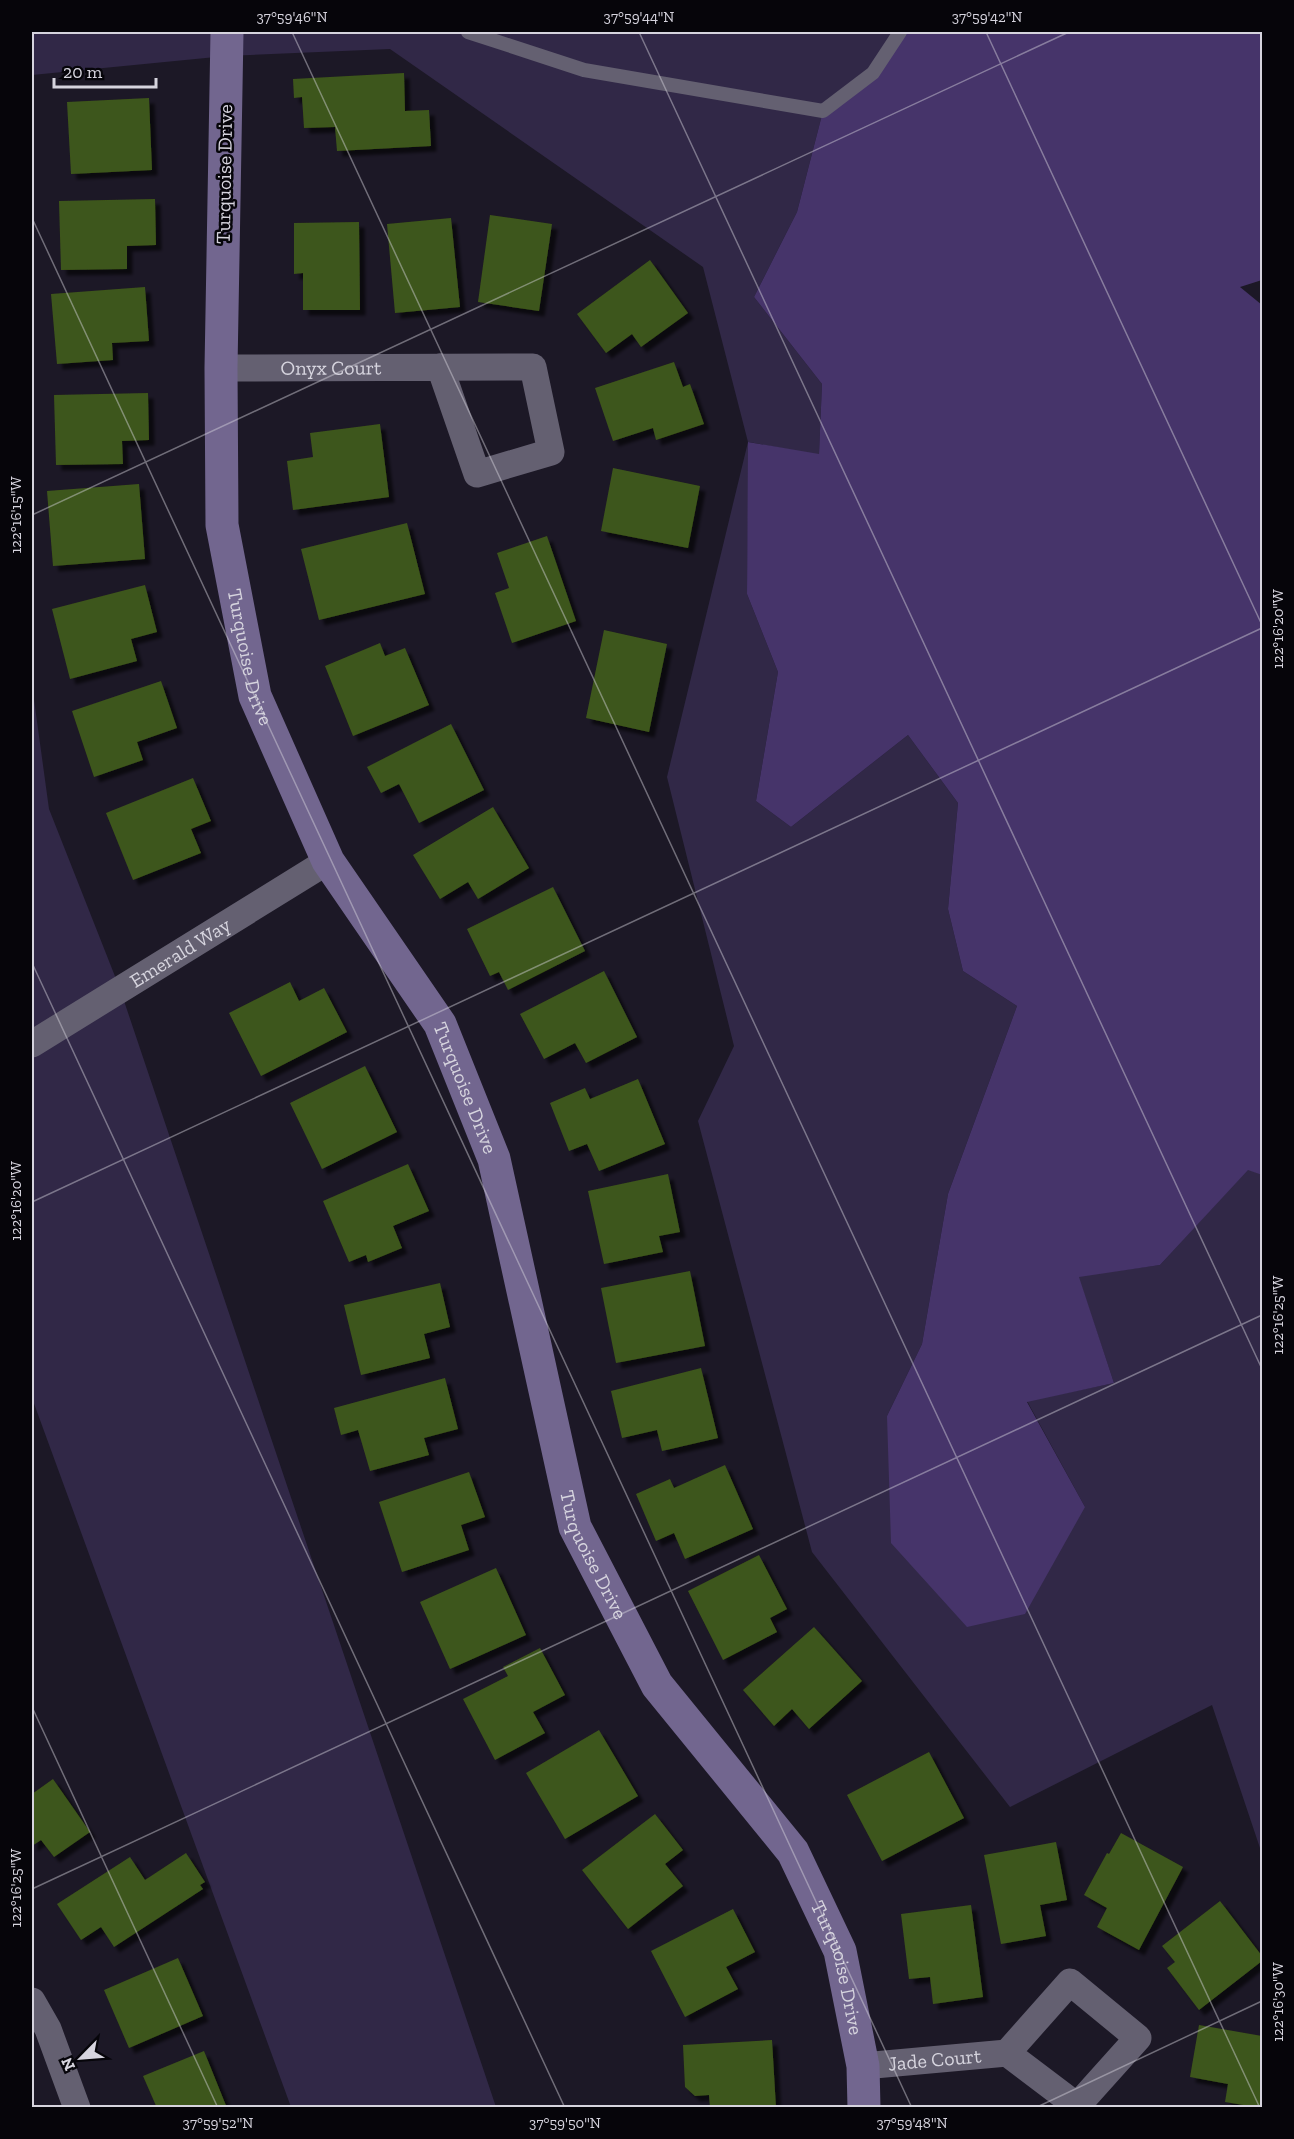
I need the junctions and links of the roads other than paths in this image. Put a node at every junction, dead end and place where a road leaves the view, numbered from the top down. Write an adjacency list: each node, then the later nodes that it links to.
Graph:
1 (227, 32): 5 (street, Turquoise Drive)
2 (468, 32): 3 (lane)
3 (900, 32)
4 (440, 368): 4 (street, Onyx Court); 5 (street, Onyx Court)
5 (221, 369): 6 (street, Turquoise Drive)
6 (328, 861): 7 (street, Emerald Way); 10 (street, Turquoise Drive)
7 (32, 1044)
8 (32, 2001): 11 (street)
9 (1007, 2053): 9 (street, Jade Court); 10 (street, Jade Court)
10 (863, 2066): 12 (street, Turquoise Drive)
11 (77, 2108)
12 (864, 2108)

